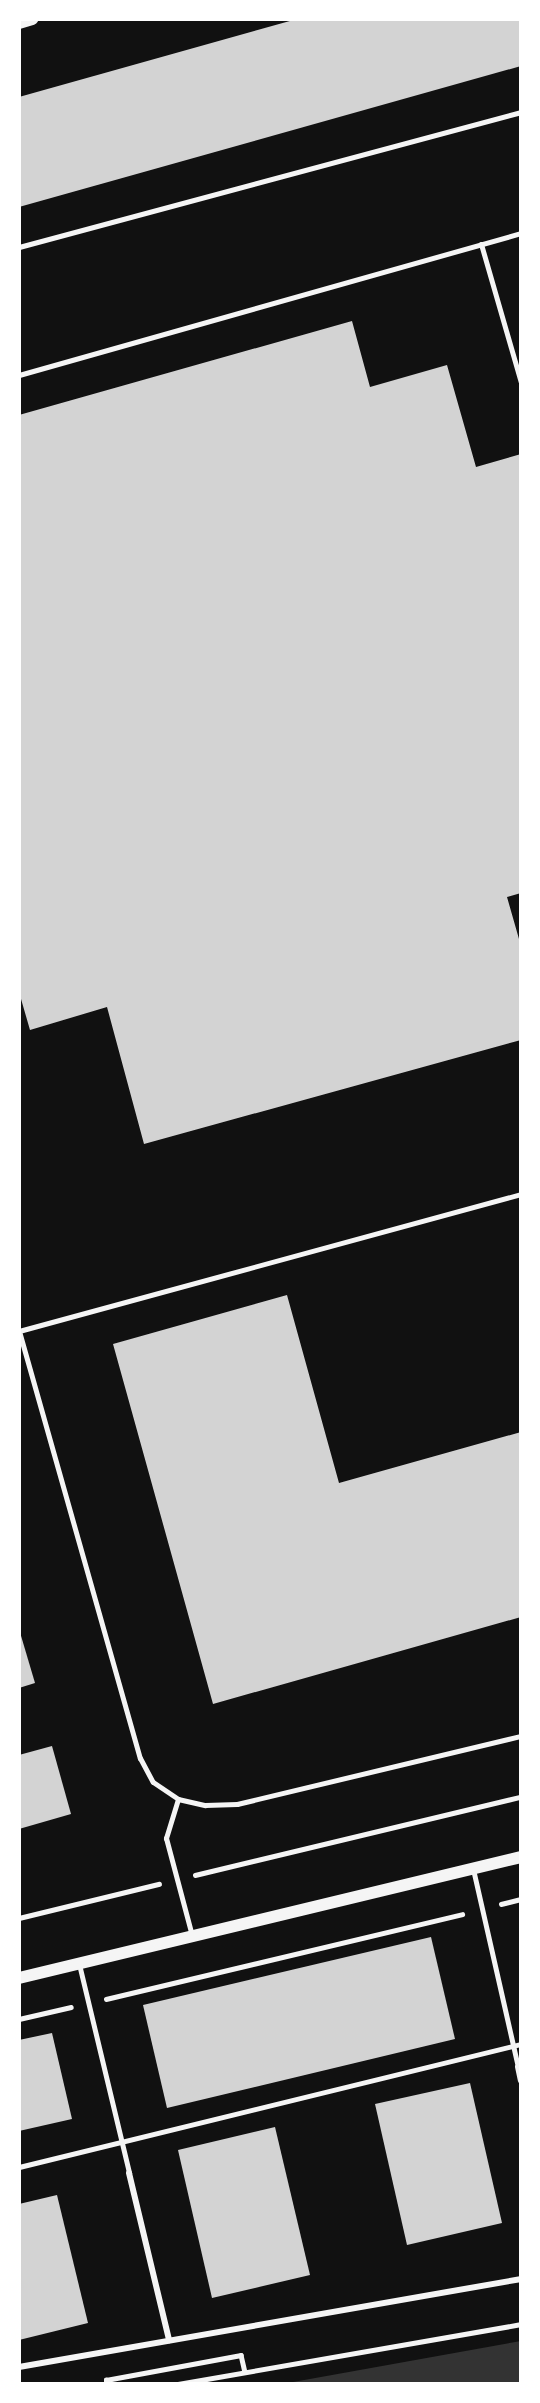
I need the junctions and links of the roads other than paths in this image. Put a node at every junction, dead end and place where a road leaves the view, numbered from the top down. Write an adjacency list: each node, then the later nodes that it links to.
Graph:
1 (32, 19): 2 (street)
2 (19, 23)
3 (521, 112): 6 (lane)
4 (521, 233): 5 (lane)
5 (481, 244): 7 (lane); 8 (lane)
6 (19, 247)
7 (19, 375)
8 (521, 383)
9 (521, 1194): 10 (lane)
10 (19, 1331): 12 (lane)
11 (521, 1735): 12 (lane)
12 (178, 1799): 15 (lane)
13 (521, 1857): 14 (street)
14 (473, 1869): 15 (street); 19 (lane)
15 (192, 1936): 16 (street)
16 (79, 1964): 17 (street); 22 (lane)
17 (19, 1978)
18 (521, 2044): 19 (lane)
19 (513, 2046): 20 (lane); 22 (lane)
20 (517, 2067): 21 (street)
21 (521, 2081)
22 (122, 2143): 23 (lane); 24 (lane)
23 (19, 2167)
24 (129, 2173): 26 (street)
25 (521, 2279): 26 (street)
26 (169, 2340): 27 (street)
27 (19, 2367)

